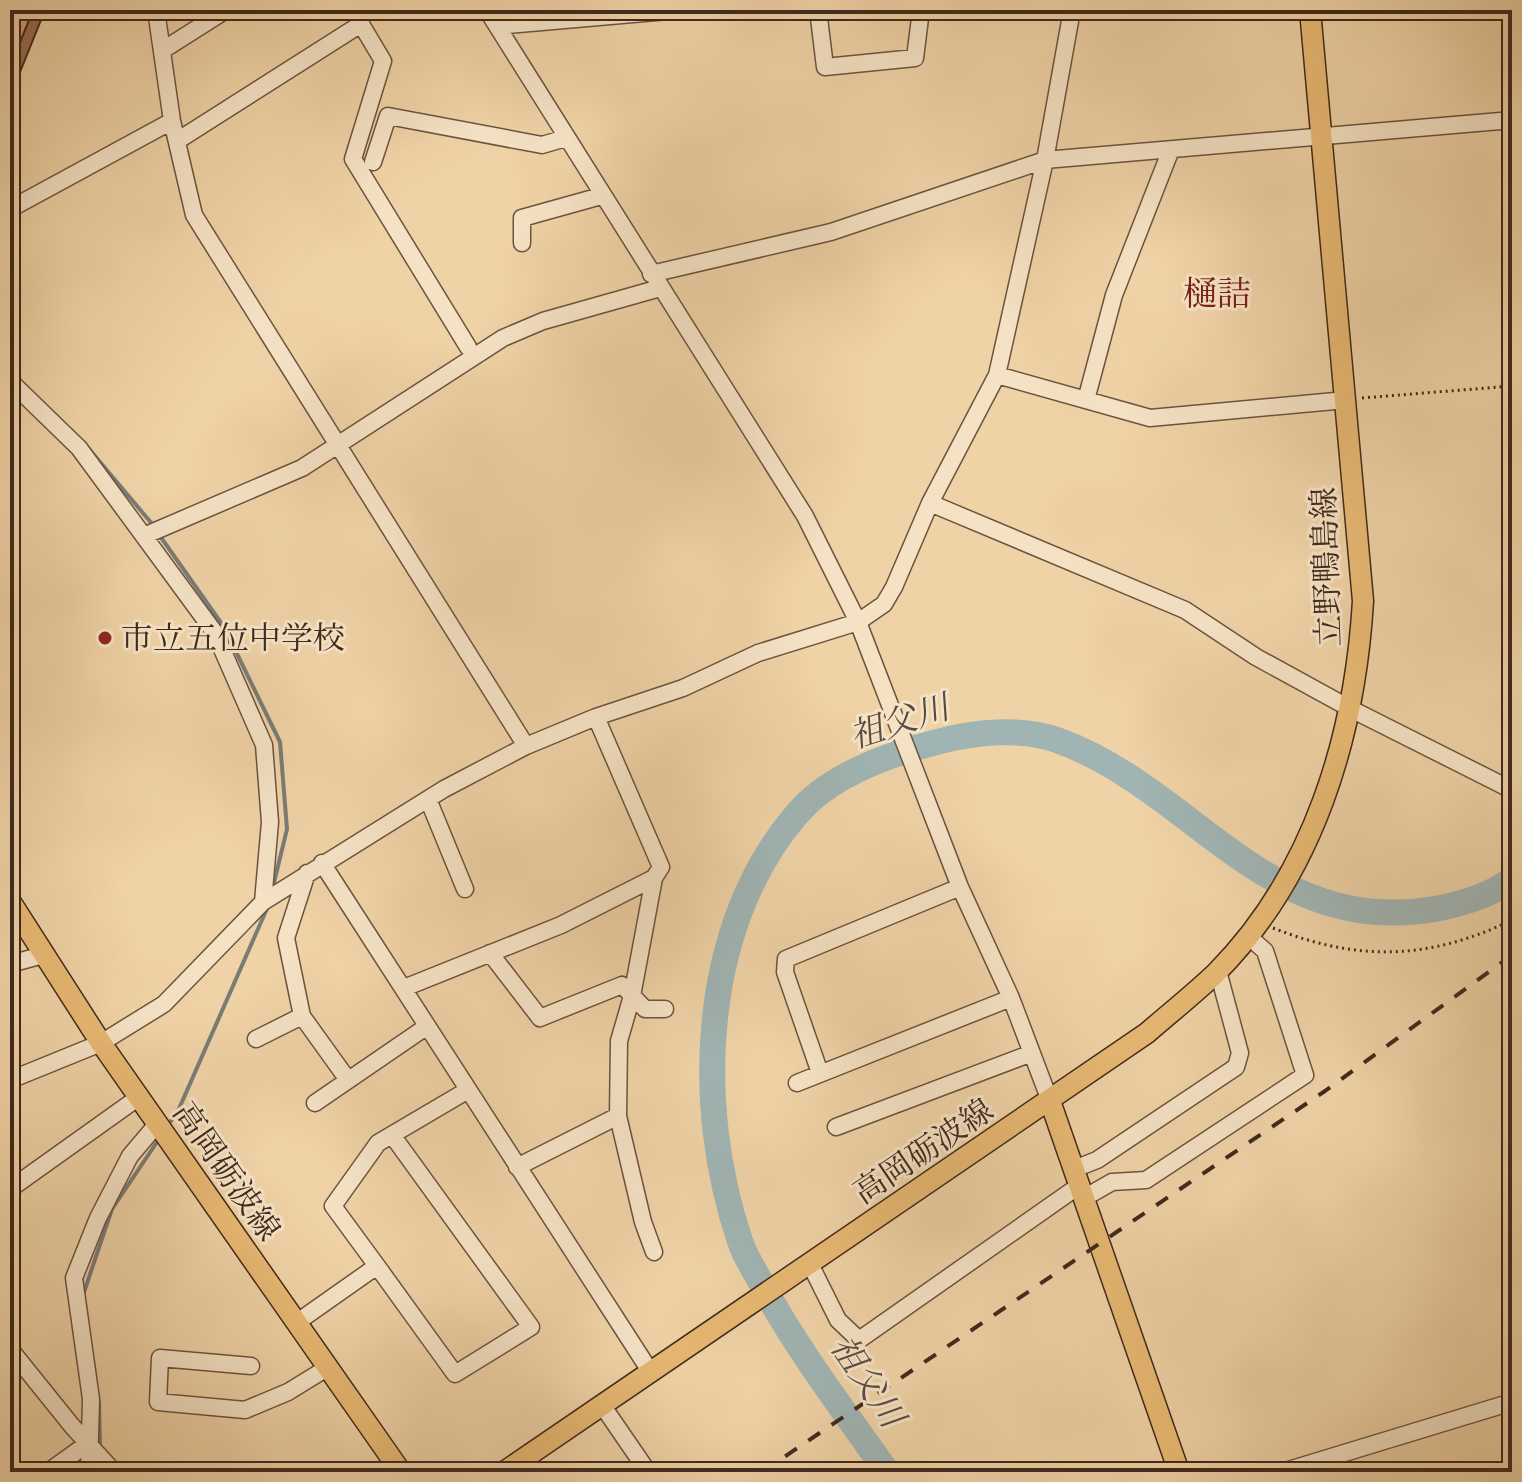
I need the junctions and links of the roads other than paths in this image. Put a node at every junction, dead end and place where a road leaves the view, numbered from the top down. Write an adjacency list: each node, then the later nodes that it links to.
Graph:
1 (156, 10): 12 (street)
2 (226, 10): 12 (street)
3 (487, 10): 11 (street)
4 (679, 10): 9 (street)
5 (818, 10): 6 (street)
6 (921, 10)
7 (1072, 10): 19 (street)
8 (1310, 10): 16 (main road, 立野鴨島線)
9 (655, 11): 10 (street)
10 (580, 15): 11 (street)
11 (497, 26): 15 (street)
12 (163, 50): 14 (street)
13 (1512, 120): 16 (street)
14 (172, 121): 17 (street); 22 (street)
15 (566, 138): 20 (street); 21 (street)
16 (1321, 138): 18 (street); 29 (main road, 立野鴨島線)
17 (177, 141): 25 (street); 30 (street)
18 (1170, 152): 19 (street); 28 (street)
19 (1045, 160): 24 (street); 26 (street)
20 (373, 162)
21 (601, 196): 23 (street); 24 (street)
22 (10, 209)
23 (522, 243)
24 (656, 281): 30 (street); 33 (street)
25 (468, 347)
26 (997, 375): 28 (street); 31 (street)
27 (10, 381): 32 (street)
28 (1086, 400): 29 (street)
29 (1346, 400): 34 (main road, 立野鴨島線)
30 (338, 446): 32 (street); 36 (street)
31 (930, 503): 33 (street); 34 (street)
32 (146, 535): 45 (street)
33 (858, 622): 35 (street); 42 (street)
34 (1351, 709): 37 (street); 46 (main road, 立野鴨島線)
35 (596, 717): 36 (street); 41 (street)
36 (526, 746): 38 (street)
37 (1512, 790)
38 (428, 799): 39 (street); 43 (street)
39 (322, 863): 40 (street); 51 (street)
40 (307, 873): 45 (street); 55 (street)
41 (654, 878): 47 (street); 52 (street)
42 (960, 887): 53 (street); 60 (street)
43 (465, 889)
44 (10, 901): 48 (main road, 高岡砺波線)
45 (263, 902): 58 (street)
46 (1255, 925): 50 (main road, 立野鴨島線); 73 (street)
47 (490, 953): 51 (street); 52 (street)
48 (43, 955): 49 (street); 58 (main road, 高岡砺波線)
49 (10, 964)
50 (1218, 971): 66 (main road, 立野鴨島線); 73 (street)
51 (404, 988): 56 (street)
52 (632, 996): 54 (street); 68 (street)
53 (1011, 998): 59 (street); 60 (street)
54 (665, 1009)
55 (302, 1016): 57 (street); 62 (street)
56 (426, 1027): 62 (street); 64 (street)
57 (256, 1039)
58 (101, 1043): 61 (street); 65 (main road, 高岡砺波線)
59 (1032, 1053): 66 (street); 70 (street)
60 (820, 1073): 63 (street)
61 (10, 1080)
62 (348, 1080): 67 (street)
63 (797, 1083)
64 (468, 1090): 71 (street); 72 (street)
65 (139, 1097): 69 (main road, 高岡砺波線); 74 (street)
66 (1050, 1101): 73 (main road); 76 (main road, 高岡砺波線)
67 (315, 1103)
68 (618, 1116): 72 (street); 75 (street)
69 (158, 1123): 78 (main road, 高岡砺波線); 85 (street)
70 (836, 1127)
71 (392, 1135): 77 (street); 77 (street)
72 (517, 1167): 82 (street)
73 (1079, 1184): 76 (street); 93 (main road)
74 (10, 1189)
75 (654, 1252)
76 (810, 1264): 82 (main road, 高岡砺波線)
77 (377, 1266): 78 (street)
78 (296, 1323): 81 (main road, 高岡砺波線)
79 (10, 1349): 85 (street)
80 (251, 1366): 81 (street)
81 (327, 1368): 90 (main road, 高岡砺波線)
82 (650, 1371): 84 (main road, 高岡砺波線)
83 (1512, 1402): 86 (street)
84 (602, 1405): 91 (main road, 高岡砺波線); 92 (street)
85 (90, 1447): 87 (street); 88 (street); 89 (street)
86 (1337, 1464): 94 (street)
87 (48, 1472)
88 (89, 1472)
89 (114, 1472)
90 (401, 1472)
91 (504, 1472)
92 (648, 1472)
93 (1179, 1472)
94 (1282, 1472)

